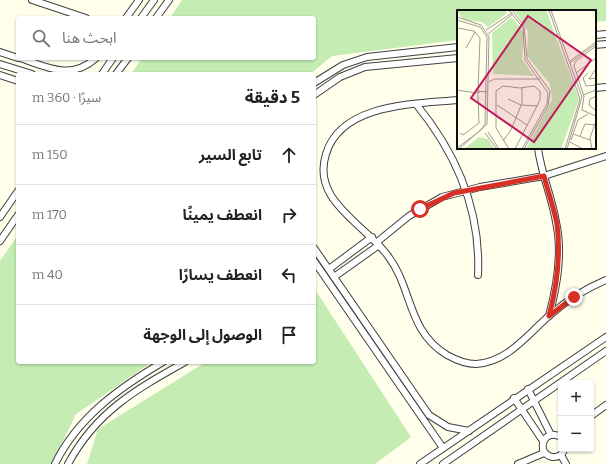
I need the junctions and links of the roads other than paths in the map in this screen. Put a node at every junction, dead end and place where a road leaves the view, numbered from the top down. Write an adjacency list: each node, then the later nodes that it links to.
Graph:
1 (32, 0): 5 (street)
2 (139, 0): 6 (street)
3 (154, 0): 7 (street)
4 (169, 0): 8 (street)
5 (80, 16)
6 (127, 16)
7 (143, 16)
8 (157, 16)
9 (606, 34): 10 (street)
10 (596, 35)
11 (606, 44): 12 (street)
12 (596, 45)
13 (457, 48): 29 (street)
14 (0, 52): 15 (street)
15 (16, 57)
16 (457, 58): 32 (street)
17 (25, 60): 23 (street)
18 (93, 60): 24 (street)
19 (112, 60): 25 (street)
20 (126, 60): 26 (street)
21 (0, 64): 22 (street)
22 (26, 72)
23 (63, 72)
24 (63, 72)
25 (103, 72)
26 (118, 72)
27 (0, 75): 28 (street)
28 (16, 80)
29 (316, 82)
30 (606, 87): 31 (street)
31 (596, 88)
32 (316, 94)
33 (457, 100): 34 (street)
34 (416, 104): 38 (street); 43 (street)
35 (538, 149): 37 (street)
36 (606, 156): 37 (street)
37 (544, 176): 38 (street); 50 (street)
38 (466, 190): 43 (street); 47 (street)
39 (16, 194): 40 (street)
40 (0, 217)
41 (16, 218): 42 (street)
42 (0, 241)
43 (376, 241): 46 (street); 48 (street); 50 (street)
44 (316, 251): 46 (street)
45 (316, 264): 65 (street)
46 (329, 269): 48 (street)
47 (478, 275)
48 (334, 277): 61 (street)
49 (606, 280): 50 (street)
50 (549, 316)
51 (606, 336): 55 (street)
52 (606, 351): 57 (street)
53 (160, 364): 69 (street)
54 (182, 364): 70 (street)
55 (528, 389): 56 (street); 57 (street)
56 (514, 398): 59 (street); 61 (street)
57 (534, 402): 59 (street); 62 (street)
58 (606, 405): 60 (street)
59 (521, 411): 64 (street); 72 (street)
60 (594, 414)
61 (469, 431): 65 (street)
62 (551, 435): 63 (street); 64 (street)
63 (558, 436)
64 (543, 441): 67 (street)
65 (443, 448): 71 (street)
66 (563, 452): 68 (street)
67 (544, 453): 68 (street); 73 (street)
68 (561, 455): 74 (street)
69 (55, 464)
70 (68, 464)
71 (420, 464)
72 (443, 464)
73 (518, 464)
74 (566, 464)

